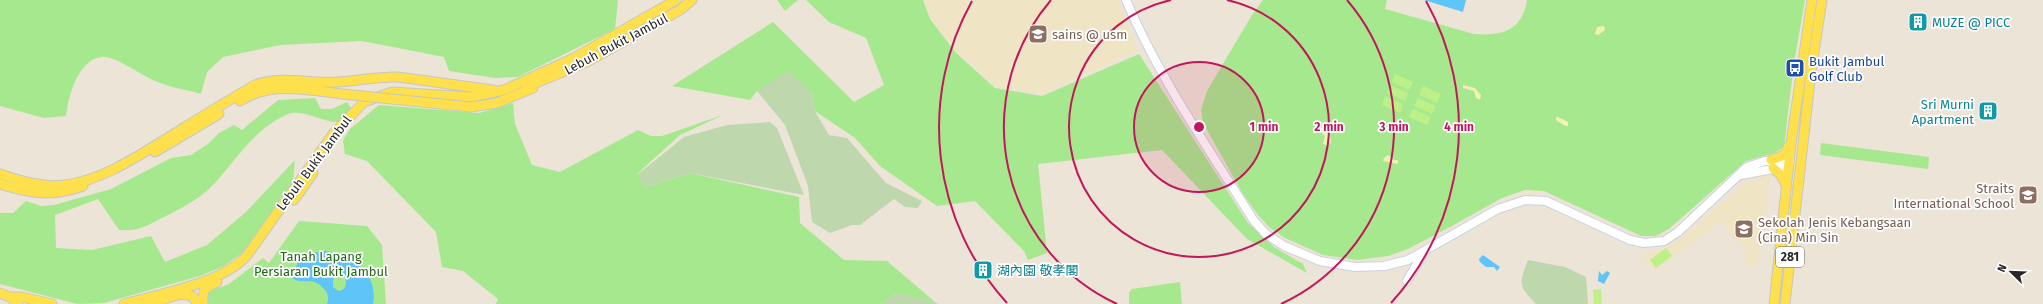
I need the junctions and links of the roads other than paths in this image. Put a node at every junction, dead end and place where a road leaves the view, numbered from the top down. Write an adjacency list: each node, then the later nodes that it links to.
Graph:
1 (676, 0): 9 (main road, Lebuh Bukit Jambul)
2 (692, 0): 7 (main road, Lebuh Bukit Jambul)
3 (698, 0): 7 (main road)
4 (1126, 0): 19 (street)
5 (1812, 0): 10 (main road, 281)
6 (1822, 0): 11 (main road, 281)
7 (680, 10): 8 (main road, Lebuh Bukit Jambul)
8 (554, 77): 16 (main road, bridge); 20 (main road, Lebuh Bukit Jambul)
9 (504, 90): 14 (main road); 26 (main road, Lebuh Bukit Jambul)
10 (1791, 143): 12 (main road, 281); 13 (main road)
11 (1802, 150): 12 (main road); 15 (main road, 281)
12 (1791, 163): 13 (street); 15 (main road); 17 (main road, 281)
13 (1772, 164): 17 (main road); 18 (street)
14 (0, 174)
15 (1798, 175): 31 (main road, 281)
16 (0, 184)
17 (1787, 187): 30 (main road, 281)
18 (1425, 251): 19 (street); 19 (street)
19 (1398, 263)
20 (217, 282): 22 (main road, Lebuh Bukit Jambul); 29 (main road)
21 (0, 292): 23 (main road)
22 (180, 294): 27 (main road, Lebuh Bukit Jambul); 28 (main road)
23 (10, 296): 24 (main road); 25 (main road)
24 (18, 304)
25 (52, 304)
26 (124, 304)
27 (148, 304)
28 (198, 304)
29 (203, 304)
30 (1774, 304)
31 (1785, 304)

